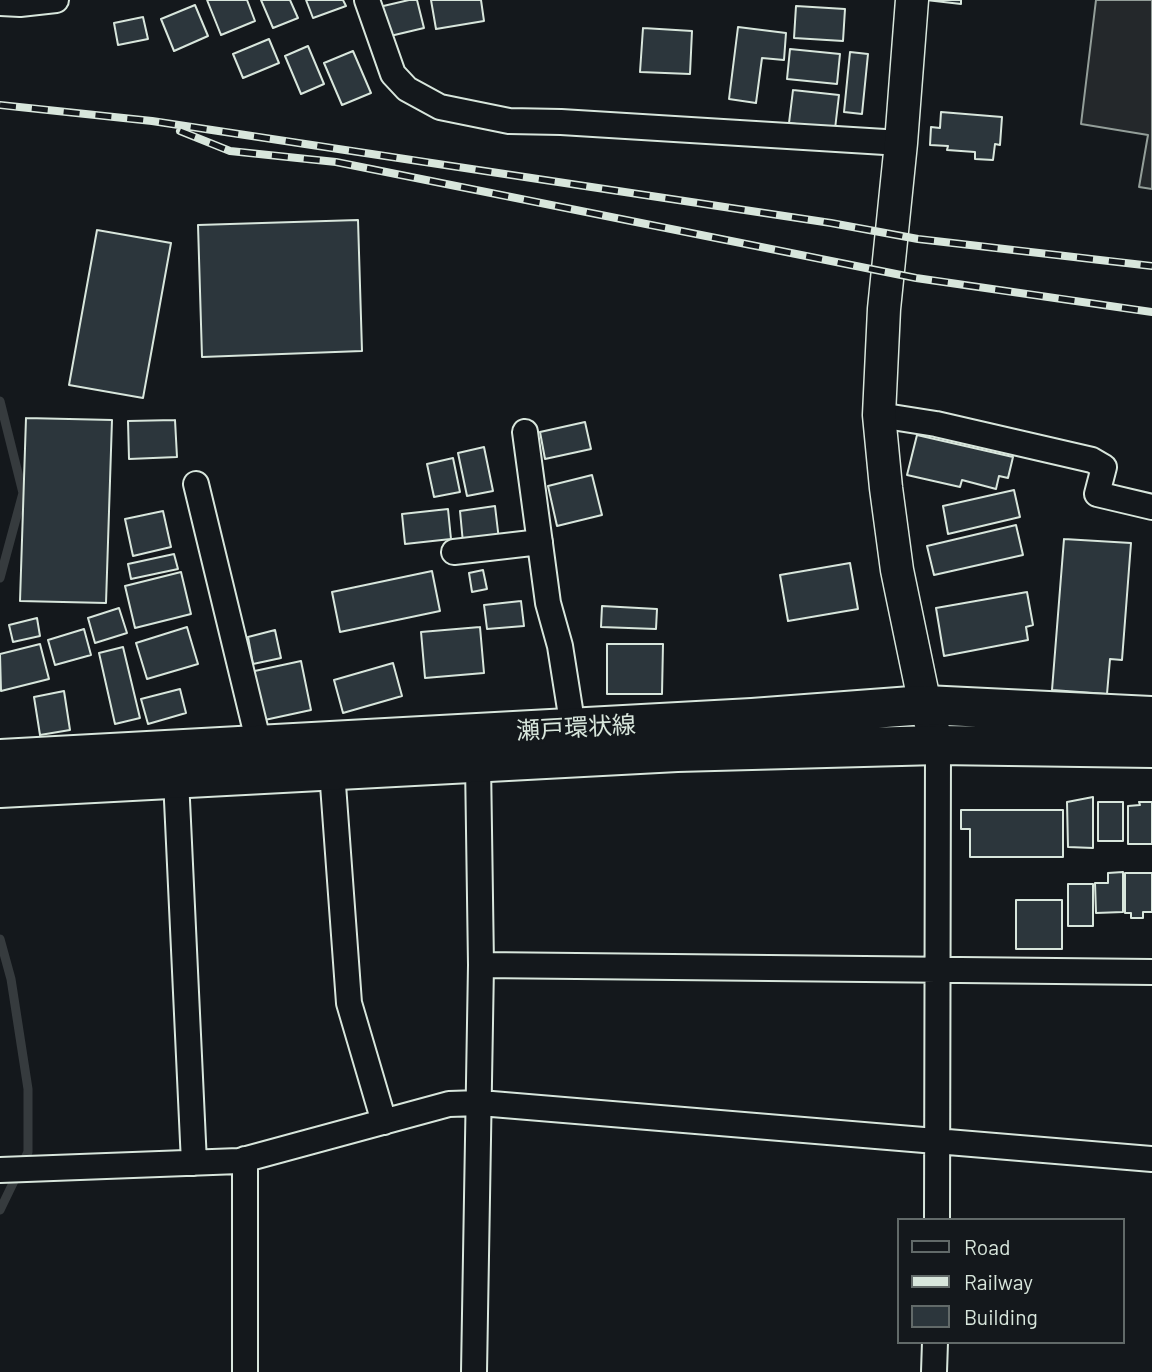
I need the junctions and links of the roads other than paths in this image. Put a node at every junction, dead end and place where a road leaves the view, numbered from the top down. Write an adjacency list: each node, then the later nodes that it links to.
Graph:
1 (56, 0): 4 (street)
2 (367, 0): 5 (street)
3 (912, 0): 5 (street)
4 (10, 4)
5 (901, 143): 6 (street)
6 (879, 415): 9 (street); 12 (street)
7 (525, 432): 10 (street)
8 (197, 484): 15 (street)
9 (1152, 507)
10 (540, 542): 11 (street); 14 (street)
11 (454, 552)
12 (925, 705): 13 (main road, 瀬戸環状線); 14 (main road, 瀬戸環状線); 16 (street)
13 (1152, 716)
14 (573, 728): 15 (main road, 瀬戸環状線)
15 (259, 744): 18 (main road, 瀬戸環状線)
16 (938, 745): 17 (main road, 瀬戸環状線); 19 (main road, 瀬戸環状線); 24 (street)
17 (1152, 748)
18 (0, 759)
19 (478, 763): 20 (main road, 瀬戸環状線); 23 (street)
20 (332, 771): 21 (main road, 瀬戸環状線); 27 (street)
21 (176, 779): 22 (main road, 瀬戸環状線); 31 (street)
22 (0, 788)
23 (481, 965): 24 (street); 26 (street)
24 (939, 970): 25 (street); 28 (street)
25 (1152, 972)
26 (480, 1103): 27 (street); 28 (street); 36 (street)
27 (384, 1122): 30 (street)
28 (939, 1142): 29 (street); 33 (street)
29 (1152, 1159)
30 (245, 1160): 31 (street); 35 (street)
31 (194, 1163): 32 (street)
32 (0, 1170)
33 (937, 1218)
34 (935, 1344): 37 (street)
35 (245, 1372)
36 (474, 1372)
37 (934, 1372)

